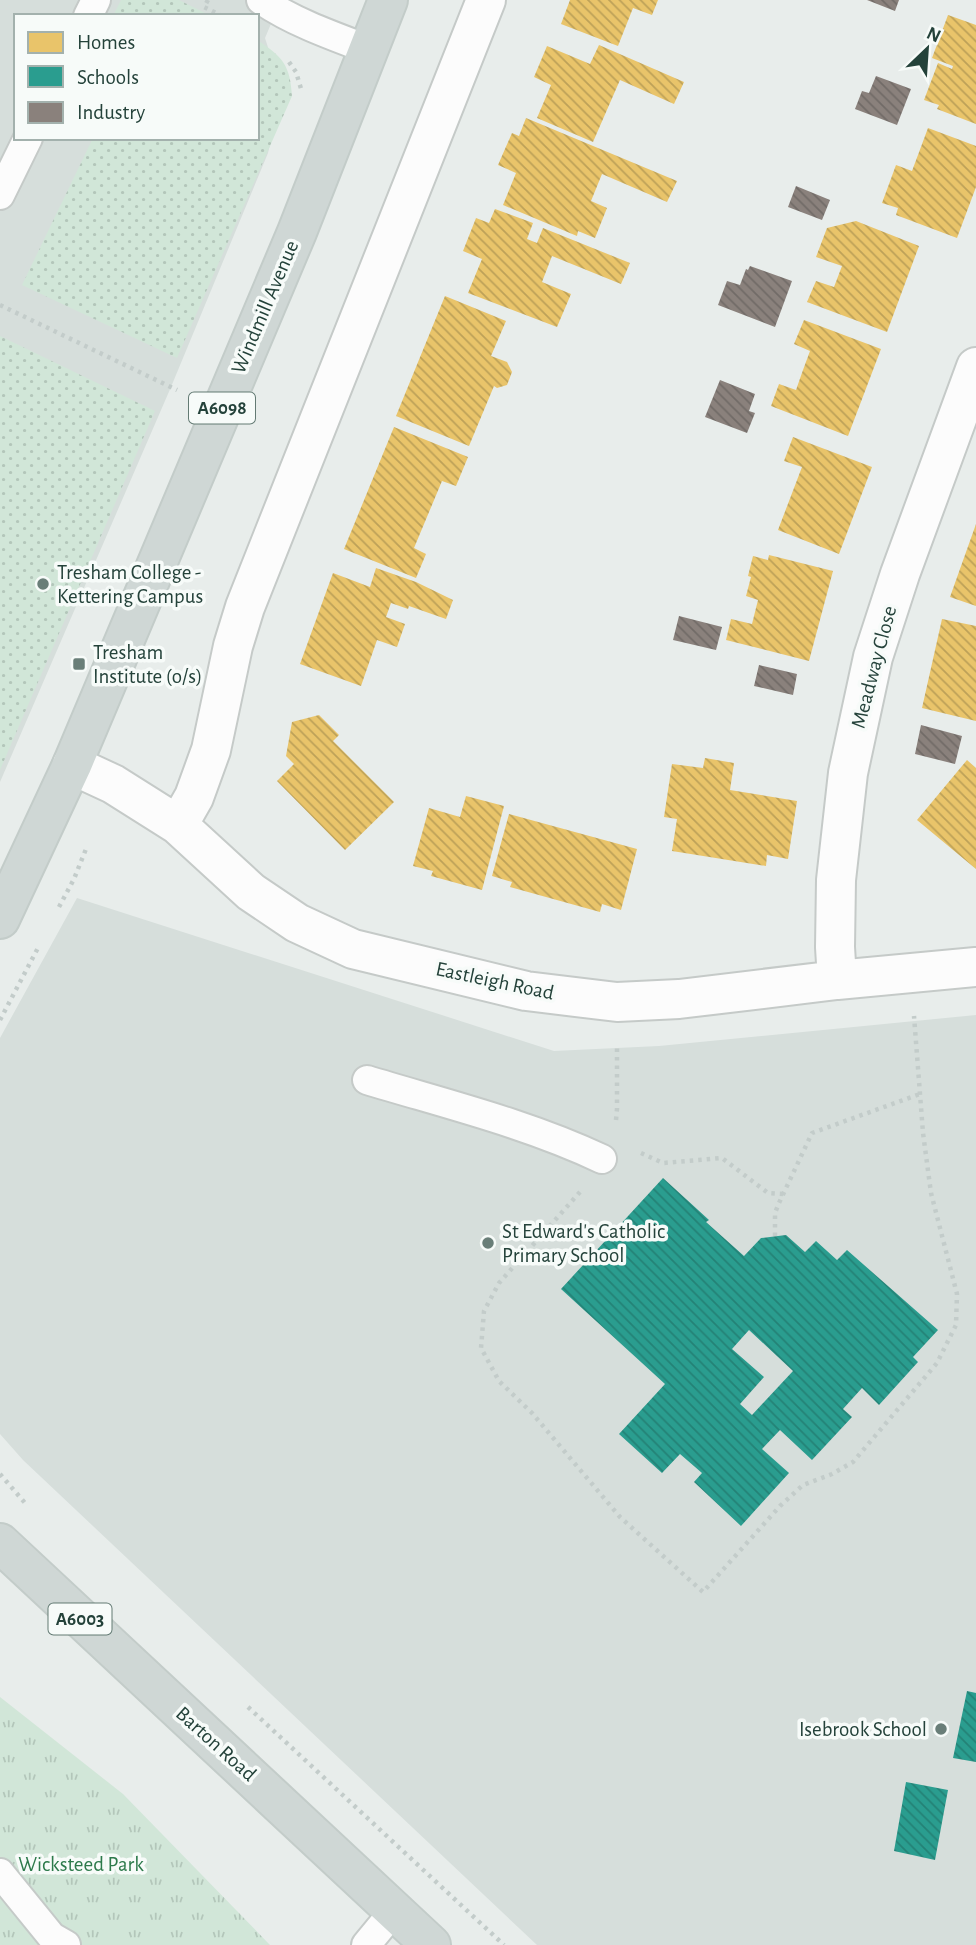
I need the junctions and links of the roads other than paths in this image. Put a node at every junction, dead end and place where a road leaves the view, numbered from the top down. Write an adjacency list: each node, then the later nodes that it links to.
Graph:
1 (261, 0): 4 (lane)
2 (388, 0): 4 (main road, Windmill Avenue / A6098)
3 (486, 0): 9 (street)
4 (369, 50): 8 (main road, Windmill Avenue / A6098)
5 (27, 140): 6 (lane)
6 (0, 195)
7 (976, 367): 12 (street, Meadway Close)
8 (72, 765): 9 (street, Eastleigh Road); 10 (main road, Windmill Avenue / A6098)
9 (178, 825): 12 (street, Eastleigh Road)
10 (0, 919)
11 (976, 967): 12 (street, Eastleigh Road)
12 (837, 980)
13 (367, 1080): 14 (lane)
14 (608, 1150)
15 (0, 1544): 17 (main road, Barton Road / A6003)
16 (0, 1873): 18 (lane)
17 (394, 1911): 19 (lane); 20 (main road, Barton Road / A6003)
18 (57, 1942)
19 (366, 1945)
20 (431, 1945)

